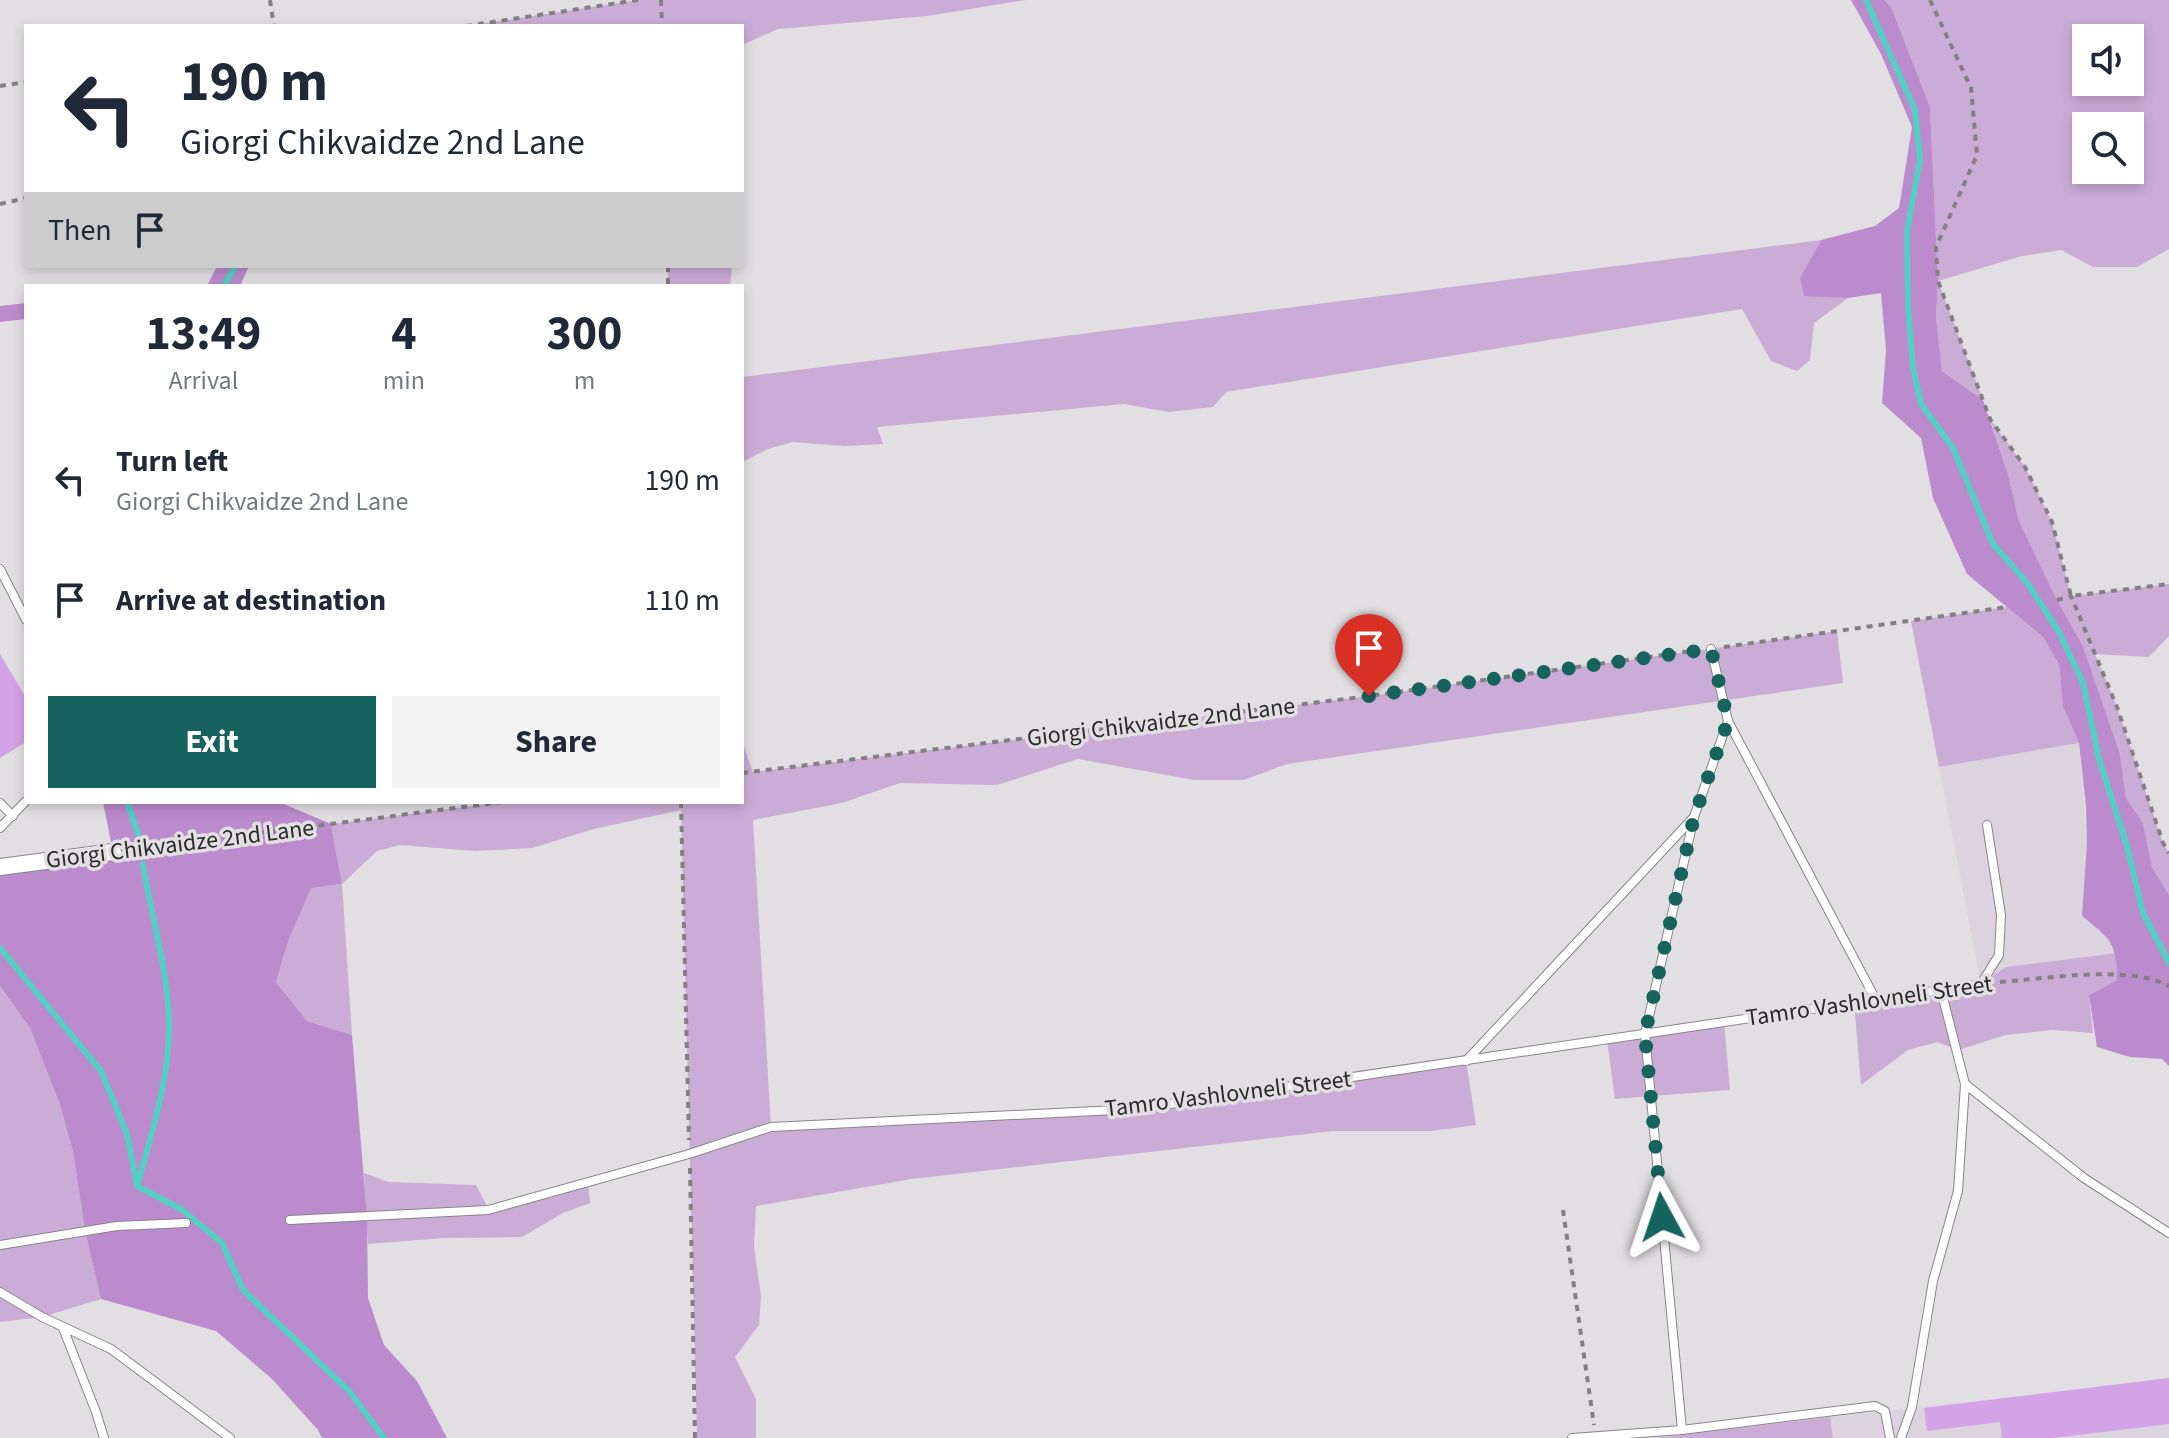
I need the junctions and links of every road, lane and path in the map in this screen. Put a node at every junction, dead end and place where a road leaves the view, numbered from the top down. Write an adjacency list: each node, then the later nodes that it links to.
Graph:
1 (270, 0): 5 (path)
2 (638, 0): 6 (path)
3 (661, 0): 7 (path)
4 (1930, 0): 14 (path)
5 (274, 24)
6 (479, 24)
7 (662, 24)
8 (24, 82): 9 (path)
9 (0, 86)
10 (24, 198): 11 (path)
11 (0, 204)
12 (0, 569): 17 (lane)
13 (2169, 584): 14 (path)
14 (2071, 596): 15 (path); 30 (path)
15 (2057, 600)
16 (2007, 607): 18 (path, Giorgi Chikvaidze 2nd Lane)
17 (24, 616)
18 (1711, 649): 19 (lane); 20 (path, Giorgi Chikvaidze 2nd Lane)
19 (1728, 721): 26 (lane); 35 (lane)
20 (744, 773)
21 (0, 803): 25 (lane)
22 (24, 803): 25 (lane)
23 (486, 804): 29 (path, Giorgi Chikvaidze 2nd Lane)
24 (681, 804): 39 (path)
25 (13, 816): 28 (lane)
26 (1694, 817): 36 (lane); 37 (lane)
27 (1987, 825): 32 (lane)
28 (0, 828)
29 (113, 852): 31 (street, Giorgi Chikvaidze 2nd Lane)
30 (2169, 853)
31 (0, 867)
32 (1981, 984): 33 (path, Tamro Vashlovneli Street); 34 (lane, Tamro Vashlovneli Street)
33 (2169, 986)
34 (1941, 990): 35 (lane, Tamro Vashlovneli Street); 38 (lane)
35 (1876, 1000): 36 (lane, Tamro Vashlovneli Street)
36 (1645, 1034): 37 (lane, Tamro Vashlovneli Street); 47 (lane)
37 (1466, 1061): 39 (lane, Tamro Vashlovneli Street)
38 (1965, 1084): 43 (lane); 54 (lane)
39 (689, 1154): 41 (lane, Tamro Vashlovneli Street); 51 (path)
40 (1563, 1210): 48 (path)
41 (290, 1220)
42 (186, 1223): 44 (lane)
43 (2169, 1233)
44 (0, 1245)
45 (0, 1292): 46 (lane)
46 (63, 1327): 49 (lane); 50 (lane)
47 (1682, 1430): 48 (lane); 53 (lane)
48 (1596, 1435): 52 (lane)
49 (104, 1438)
50 (230, 1438)
51 (695, 1438)
52 (1572, 1438)
53 (1890, 1438)
54 (1901, 1438)

